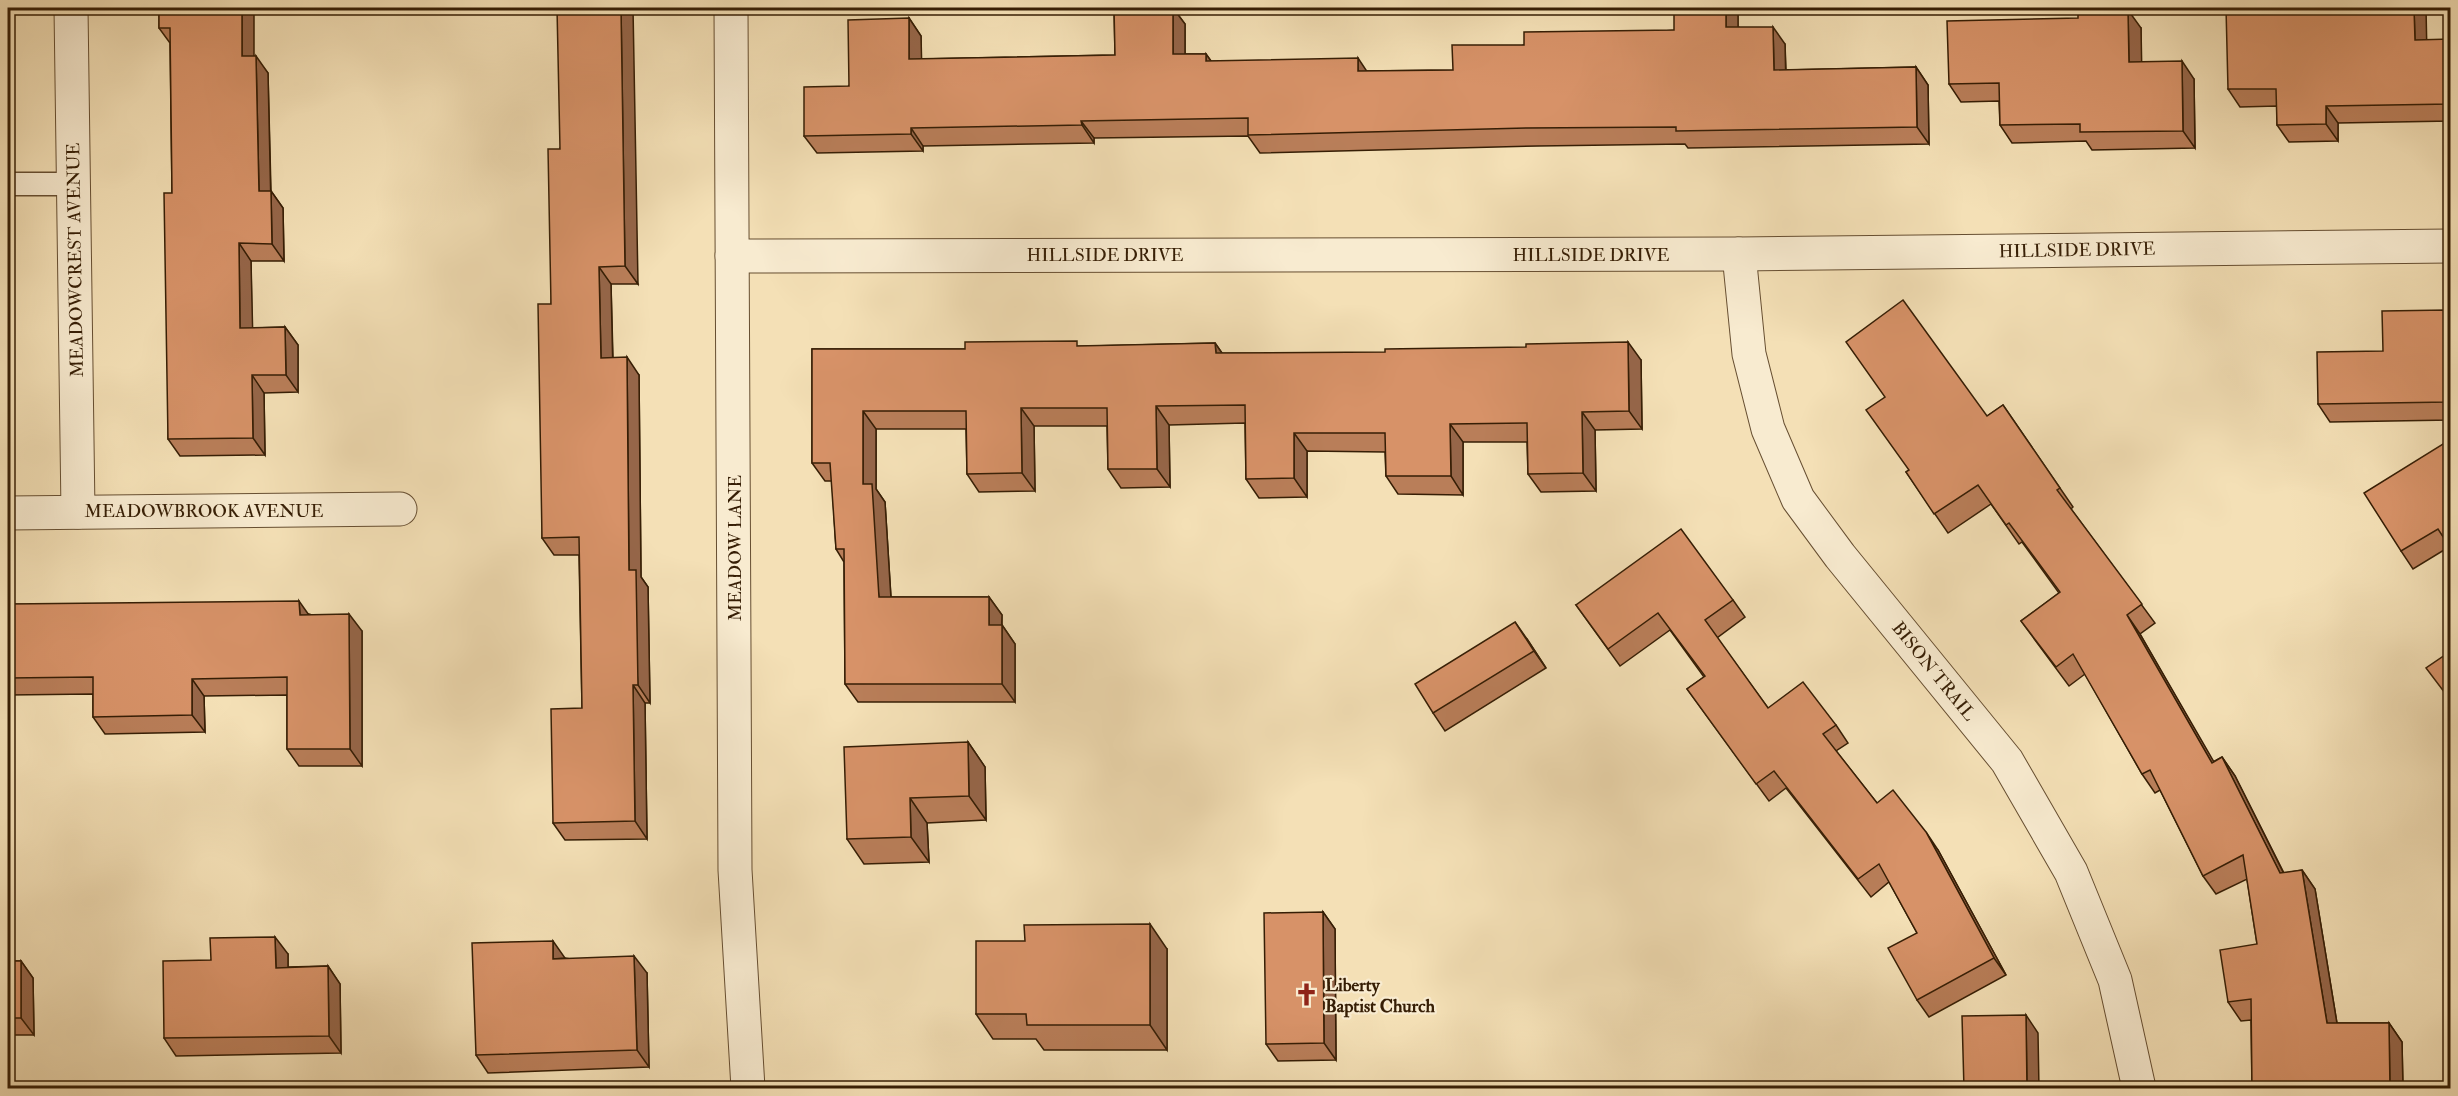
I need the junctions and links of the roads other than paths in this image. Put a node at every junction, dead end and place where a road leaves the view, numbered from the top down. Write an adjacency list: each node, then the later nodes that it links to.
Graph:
1 (72, 8): 4 (street, MEADOWCREST AVENUE)
2 (731, 8): 7 (street, MEADOW LANE)
3 (8, 184): 4 (lane)
4 (74, 184): 9 (street, MEADOWCREST AVENUE)
5 (2451, 246): 6 (street, HILLSIDE DRIVE)
6 (1739, 254): 7 (street, HILLSIDE DRIVE); 12 (street, BISON TRAIL)
7 (732, 256): 11 (street, MEADOW LANE)
8 (400, 509): 9 (street, MEADOWBROOK AVENUE)
9 (78, 512): 10 (street, MEADOWBROOK AVENUE)
10 (8, 513)
11 (748, 1089)
12 (2139, 1089)

